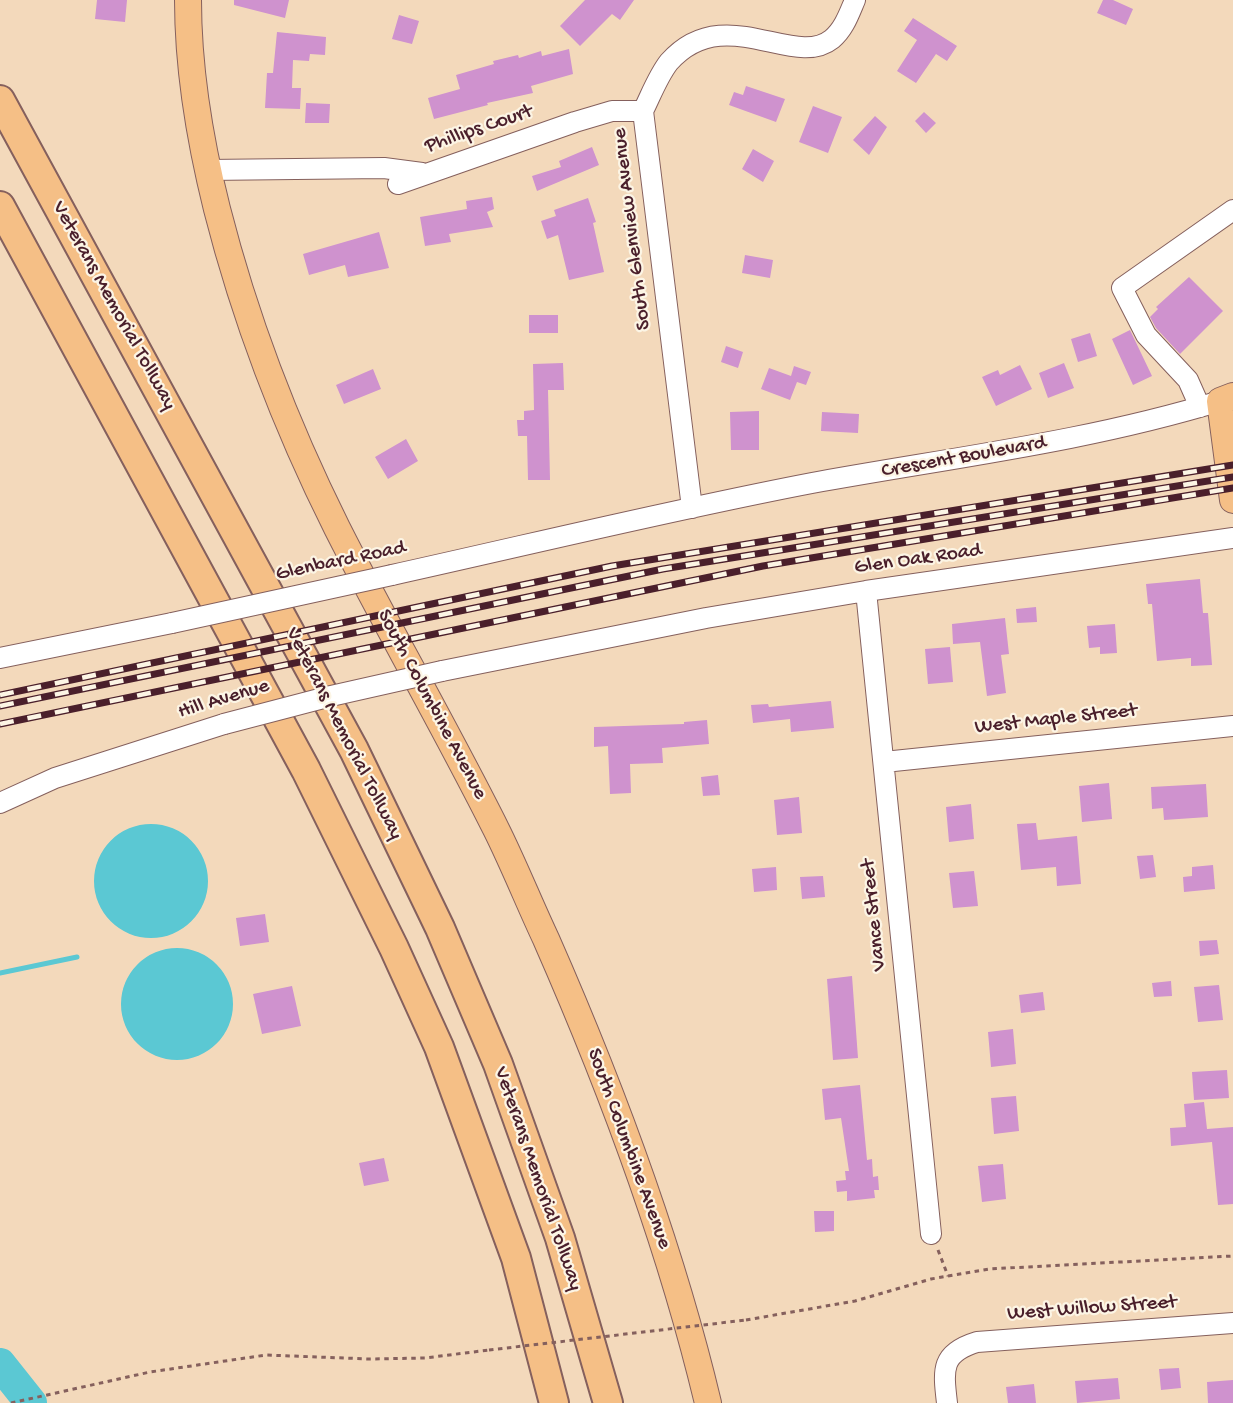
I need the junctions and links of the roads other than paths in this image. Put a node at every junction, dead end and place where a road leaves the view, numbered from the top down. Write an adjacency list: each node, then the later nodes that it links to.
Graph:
1 (188, 0): 5 (main road, South Columbine Avenue)
2 (855, 0): 4 (street, South Glenview Avenue)
3 (0, 100): 23 (highway, Veterans Memorial Tollway)
4 (643, 111): 6 (street, Phillips Court); 12 (street, South Glenview Avenue)
5 (207, 170): 6 (street); 24 (main road, South Columbine Avenue)
6 (425, 173): 7 (street, Phillips Court)
7 (398, 184)
8 (0, 206): 22 (highway)
9 (1233, 210): 10 (street)
10 (1218, 401): 11 (main road); 12 (street, Crescent Boulevard)
11 (1233, 500)
12 (692, 508): 16 (street, Glenbard Road, bridge)
13 (1233, 538): 14 (street, Glen Oak Road)
14 (866, 591): 15 (street, Glen Oak Road); 18 (street, Vance Street)
15 (611, 638): 19 (street, Hill Avenue, bridge)
16 (0, 658)
17 (1233, 726): 18 (street, West Maple Street)
18 (884, 762): 20 (street, Vance Street)
19 (0, 803)
20 (931, 1234)
21 (1233, 1323): 25 (street, West Willow Street)
22 (555, 1403)
23 (608, 1403)
24 (708, 1403)
25 (947, 1403)

